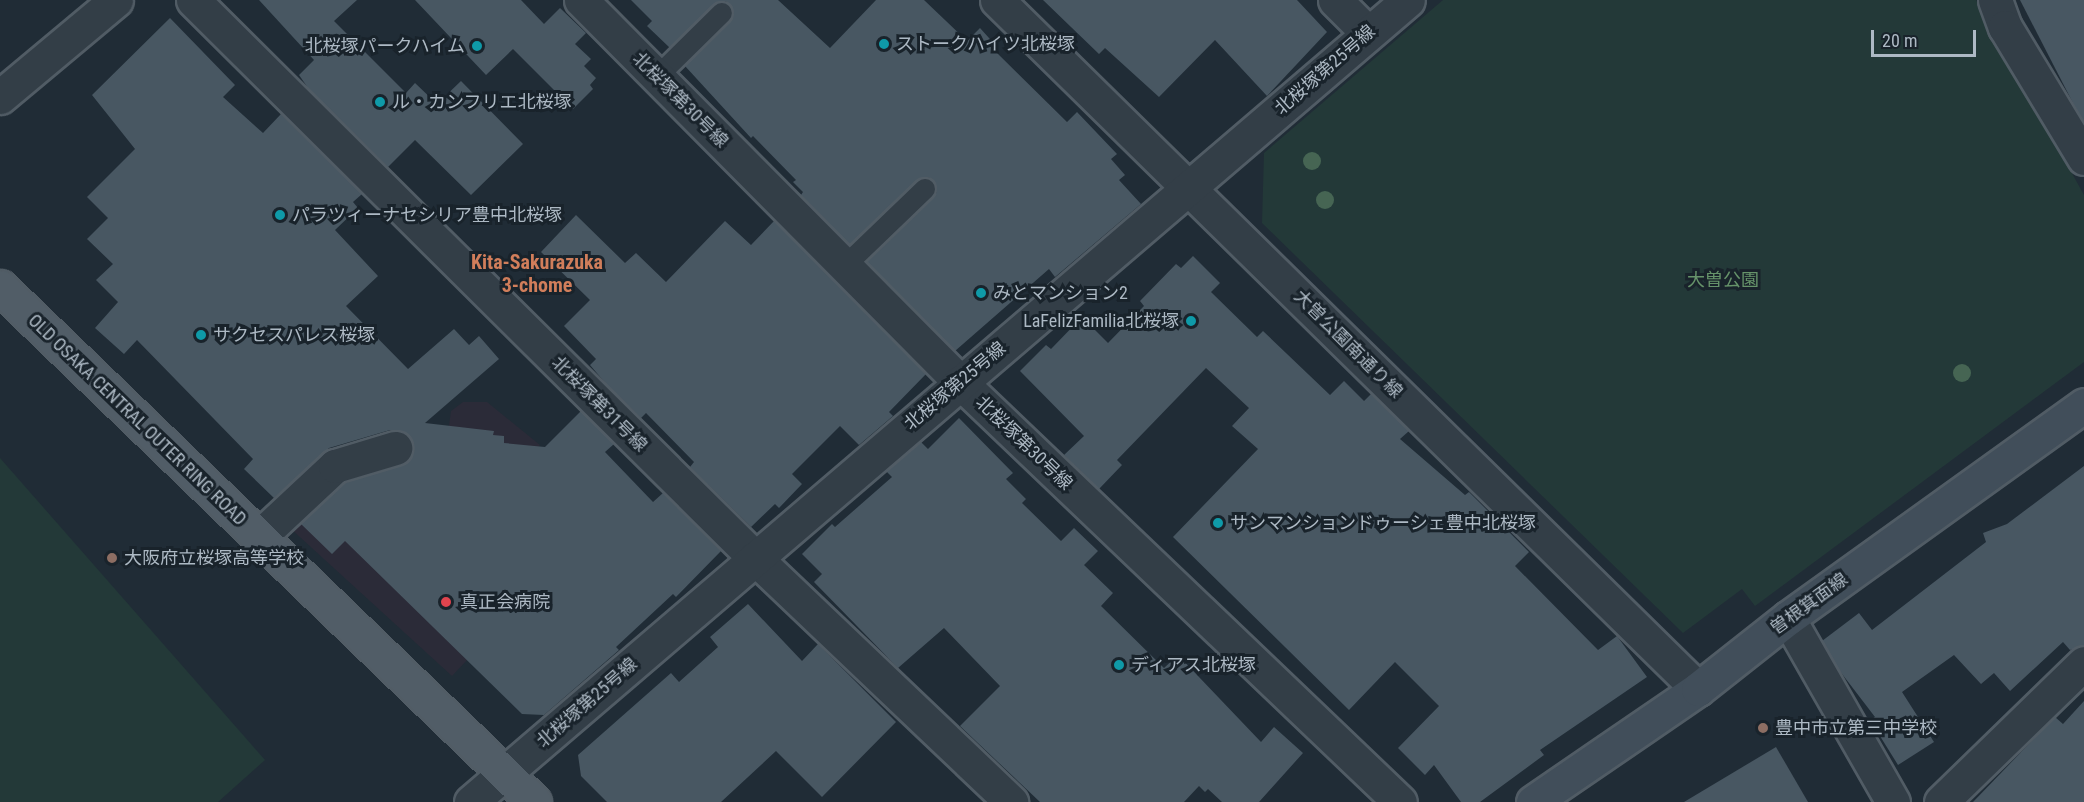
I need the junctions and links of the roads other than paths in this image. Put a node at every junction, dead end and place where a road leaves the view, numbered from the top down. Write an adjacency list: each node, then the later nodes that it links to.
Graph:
1 (116, 0): 11 (street)
2 (193, 0): 21 (street, 北桜塚第31号線)
3 (580, 0): 10 (street, 北桜塚第30号線)
4 (997, 0): 14 (street, 大曽公園南通り線)
5 (1335, 0): 9 (street)
6 (1408, 0): 9 (street, 北桜塚第25号線)
7 (1995, 0): 12 (street)
8 (722, 13): 10 (lane)
9 (1368, 32): 14 (street, 北桜塚第25号線)
10 (657, 77): 15 (street, 北桜塚第30号線)
11 (0, 98)
12 (2084, 158)
13 (925, 189): 15 (lane)
14 (1190, 189): 17 (street, 北桜塚第25号線); 24 (street, 大曽公園南通り線)
15 (845, 266): 17 (street, 北桜塚第30号線)
16 (0, 287): 20 (main road, OLD OSAKA CENTRAL OUTER RING ROAD)
17 (960, 382): 21 (street, 北桜塚第25号線); 29 (street, 北桜塚第30号線)
18 (2084, 405): 22 (street, 曽根箕面線)
19 (395, 448): 20 (street)
20 (259, 537): 25 (main road, OLD OSAKA CENTRAL OUTER RING ROAD)
21 (755, 558): 25 (street, 北桜塚第25号線); 28 (street, 北桜塚第31号線)
22 (1788, 618): 24 (street, 曽根箕面線); 31 (street)
23 (2084, 663): 32 (street)
24 (1698, 689): 30 (street, 曽根箕面線)
25 (505, 775): 26 (street, 北桜塚第25号線); 27 (main road, OLD OSAKA CENTRAL OUTER RING ROAD)
26 (471, 802)
27 (534, 802)
28 (1011, 802)
29 (1400, 802)
30 (1533, 802)
31 (1893, 802)
32 (1941, 802)

